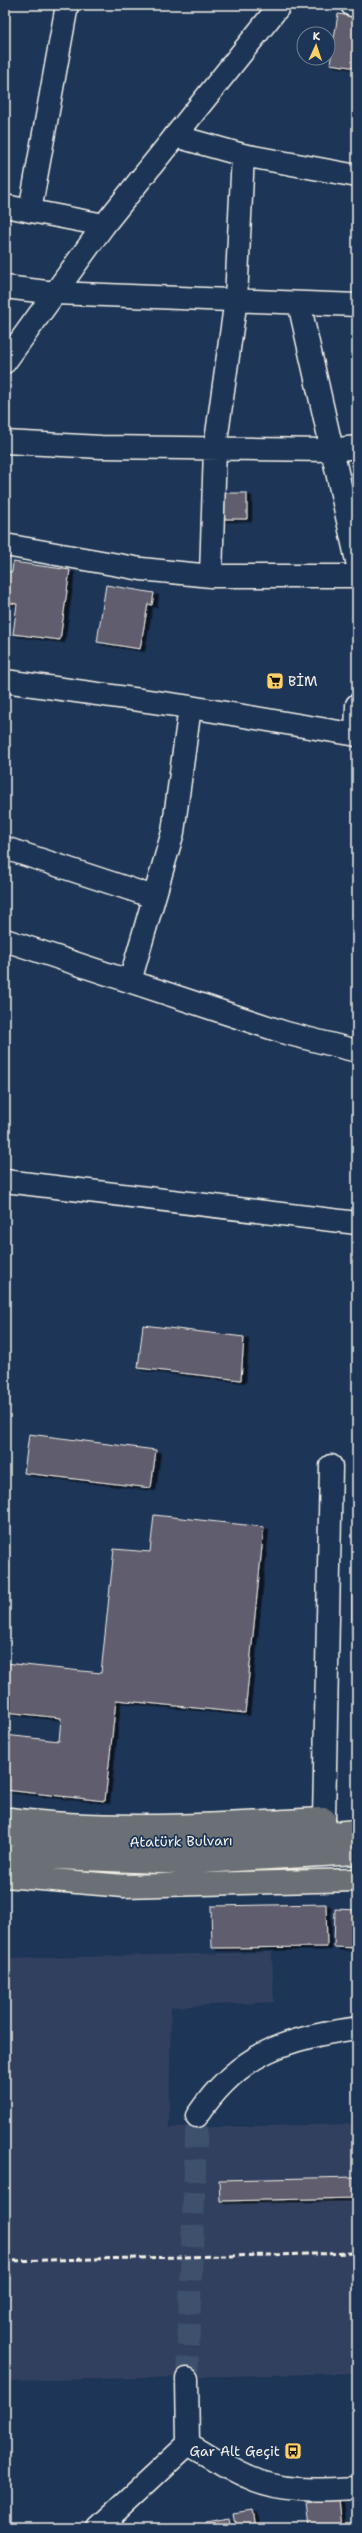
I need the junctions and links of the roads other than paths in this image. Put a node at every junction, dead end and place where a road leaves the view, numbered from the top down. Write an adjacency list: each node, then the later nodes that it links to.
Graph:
1 (67, 5): 9 (street)
2 (280, 5): 5 (street)
3 (352, 5): 4 (street)
4 (357, 6)
5 (175, 136): 6 (street); 10 (street)
6 (243, 155): 7 (street); 13 (street)
7 (357, 176)
8 (5, 206): 9 (street)
9 (30, 211): 10 (street)
10 (104, 225): 12 (street)
11 (5, 286): 12 (street)
12 (55, 293): 13 (street); 16 (street)
13 (236, 299): 14 (street); 19 (street)
14 (299, 303): 15 (street); 20 (street)
15 (357, 305)
16 (5, 362)
17 (5, 442): 19 (street)
18 (357, 447): 20 (street)
19 (215, 448): 20 (street); 23 (street)
20 (330, 450): 22 (street)
21 (5, 545): 23 (street)
22 (357, 561)
23 (211, 576): 24 (street)
24 (357, 576)
25 (5, 681): 27 (street)
26 (357, 705): 28 (street)
27 (190, 707): 28 (street); 30 (street)
28 (357, 735)
29 (5, 848): 30 (street)
30 (154, 897): 32 (street)
31 (5, 940): 32 (street)
32 (130, 981): 33 (street)
33 (357, 1051)
34 (5, 1181): 35 (street)
35 (356, 1220)
36 (330, 1466): 39 (street)
37 (357, 1816): 39 (main road)
38 (5, 1818): 39 (main road)
39 (324, 1819)
40 (357, 1831): 41 (main road, Atatürk Bulvarı)
41 (5, 1833)
42 (357, 1853): 43 (main road, Atatürk Bulvarı)
43 (5, 1856)
44 (5, 1876): 45 (main road)
45 (357, 1880)
46 (357, 2028): 47 (street)
47 (197, 2116)
48 (187, 2379): 49 (street)
49 (188, 2444): 50 (street); 51 (street)
50 (357, 2488)
51 (98, 2528)

